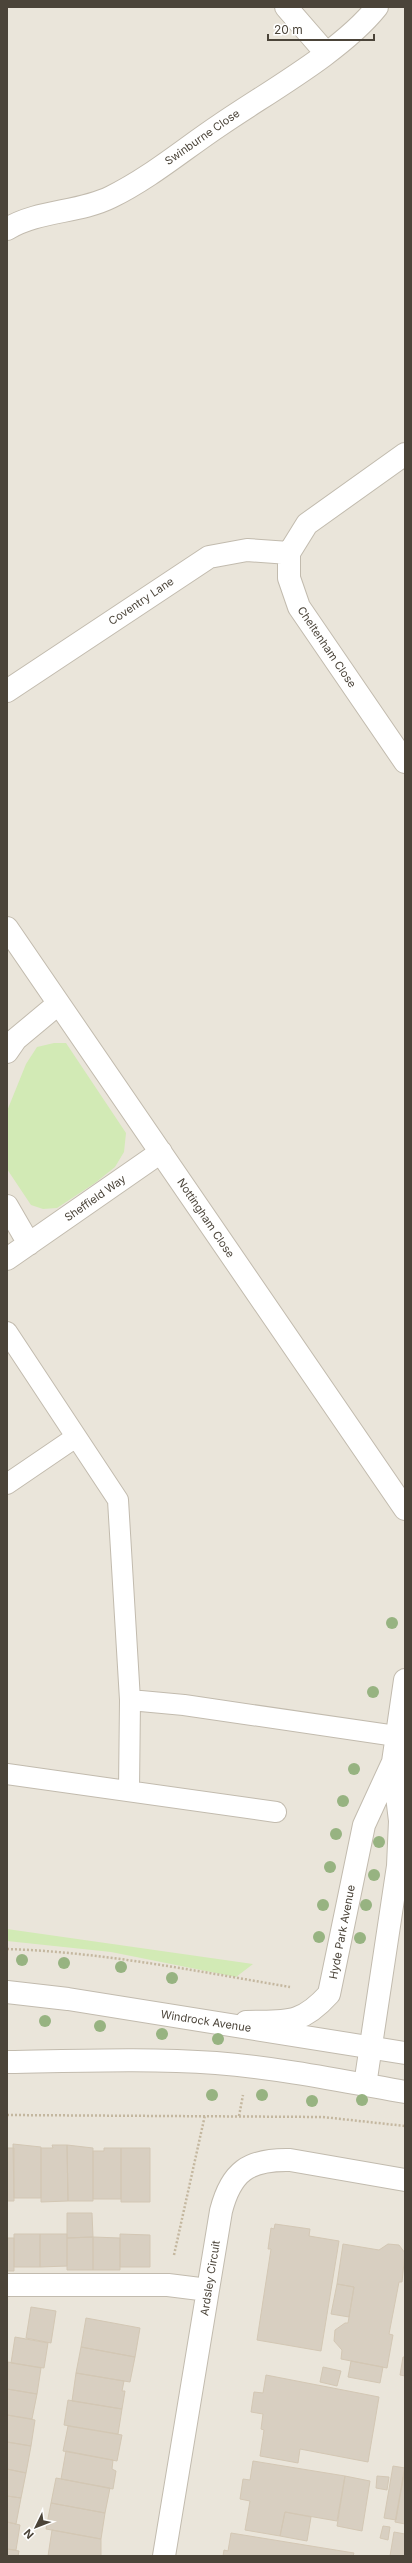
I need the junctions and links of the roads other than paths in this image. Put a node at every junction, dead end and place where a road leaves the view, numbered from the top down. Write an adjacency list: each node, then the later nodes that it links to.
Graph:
1 (286, 7): 3 (street)
2 (377, 7): 3 (street, Swinburne Close)
3 (326, 53): 4 (street, Swinburne Close)
4 (7, 229)
5 (405, 454): 6 (street)
6 (289, 553): 7 (street, Coventry Lane); 8 (street, Cheltenham Close)
7 (7, 691)
8 (405, 762)
9 (7, 928): 10 (street, Nottingham Close)
10 (58, 1004): 11 (street); 12 (street, Nottingham Close)
11 (7, 1052)
12 (161, 1152): 14 (street, Sheffield Way); 19 (street, Nottingham Close)
13 (7, 1206): 14 (street)
14 (29, 1244): 15 (street, Sheffield Way)
15 (7, 1259)
16 (7, 1332): 17 (lane)
17 (76, 1437): 18 (lane); 21 (lane)
18 (7, 1484)
19 (405, 1509)
20 (405, 1680): 22 (street, Hyde Park Avenue)
21 (130, 1700): 22 (lane); 25 (lane)
22 (396, 1736): 23 (street, Hyde Park Avenue)
23 (393, 1762): 28 (street, Hyde Park Avenue); 29 (street, Hyde Park Avenue)
24 (7, 1774): 25 (lane)
25 (128, 1790): 26 (lane)
26 (276, 1812)
27 (7, 1992): 28 (street, Windrock Avenue)
28 (224, 2023): 29 (street, Windrock Avenue)
29 (370, 2048): 30 (street, Windrock Avenue); 32 (street, Hyde Park Avenue)
30 (405, 2053)
31 (7, 2062): 32 (street)
32 (365, 2085): 33 (street)
33 (405, 2092)
34 (405, 2180): 36 (street, Ardsley Circuit)
35 (7, 2285): 36 (street)
36 (208, 2290): 37 (street, Ardsley Circuit)
37 (164, 2556)

